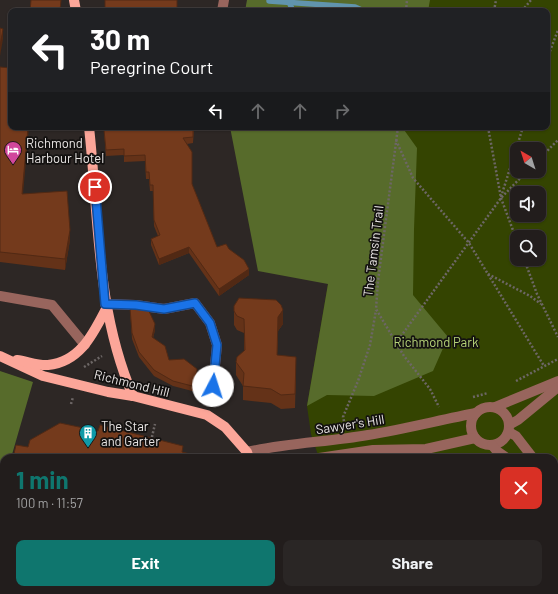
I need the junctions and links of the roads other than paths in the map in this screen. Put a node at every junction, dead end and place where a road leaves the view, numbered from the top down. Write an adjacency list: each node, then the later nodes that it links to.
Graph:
1 (89, 130): 3 (main road)
2 (0, 296): 4 (street)
3 (106, 307): 4 (main road); 7 (street); 9 (main road)
4 (85, 345): 5 (main road)
5 (3, 357): 9 (main road, Richmond Hill)
6 (558, 382): 10 (street)
7 (213, 386)
8 (558, 387): 12 (street)
9 (133, 396): 16 (main road, Richmond Hill)
10 (495, 407): 11 (street); 12 (street)
11 (476, 413): 13 (street); 17 (street, Sawyer's Hill)
12 (509, 428): 14 (street); 21 (street)
13 (475, 438): 14 (street); 15 (street)
14 (492, 445): 20 (street)
15 (373, 450): 18 (street); 19 (street)
16 (247, 454)
17 (251, 454)
18 (346, 454)
19 (365, 454)
20 (502, 454)
21 (530, 454)

